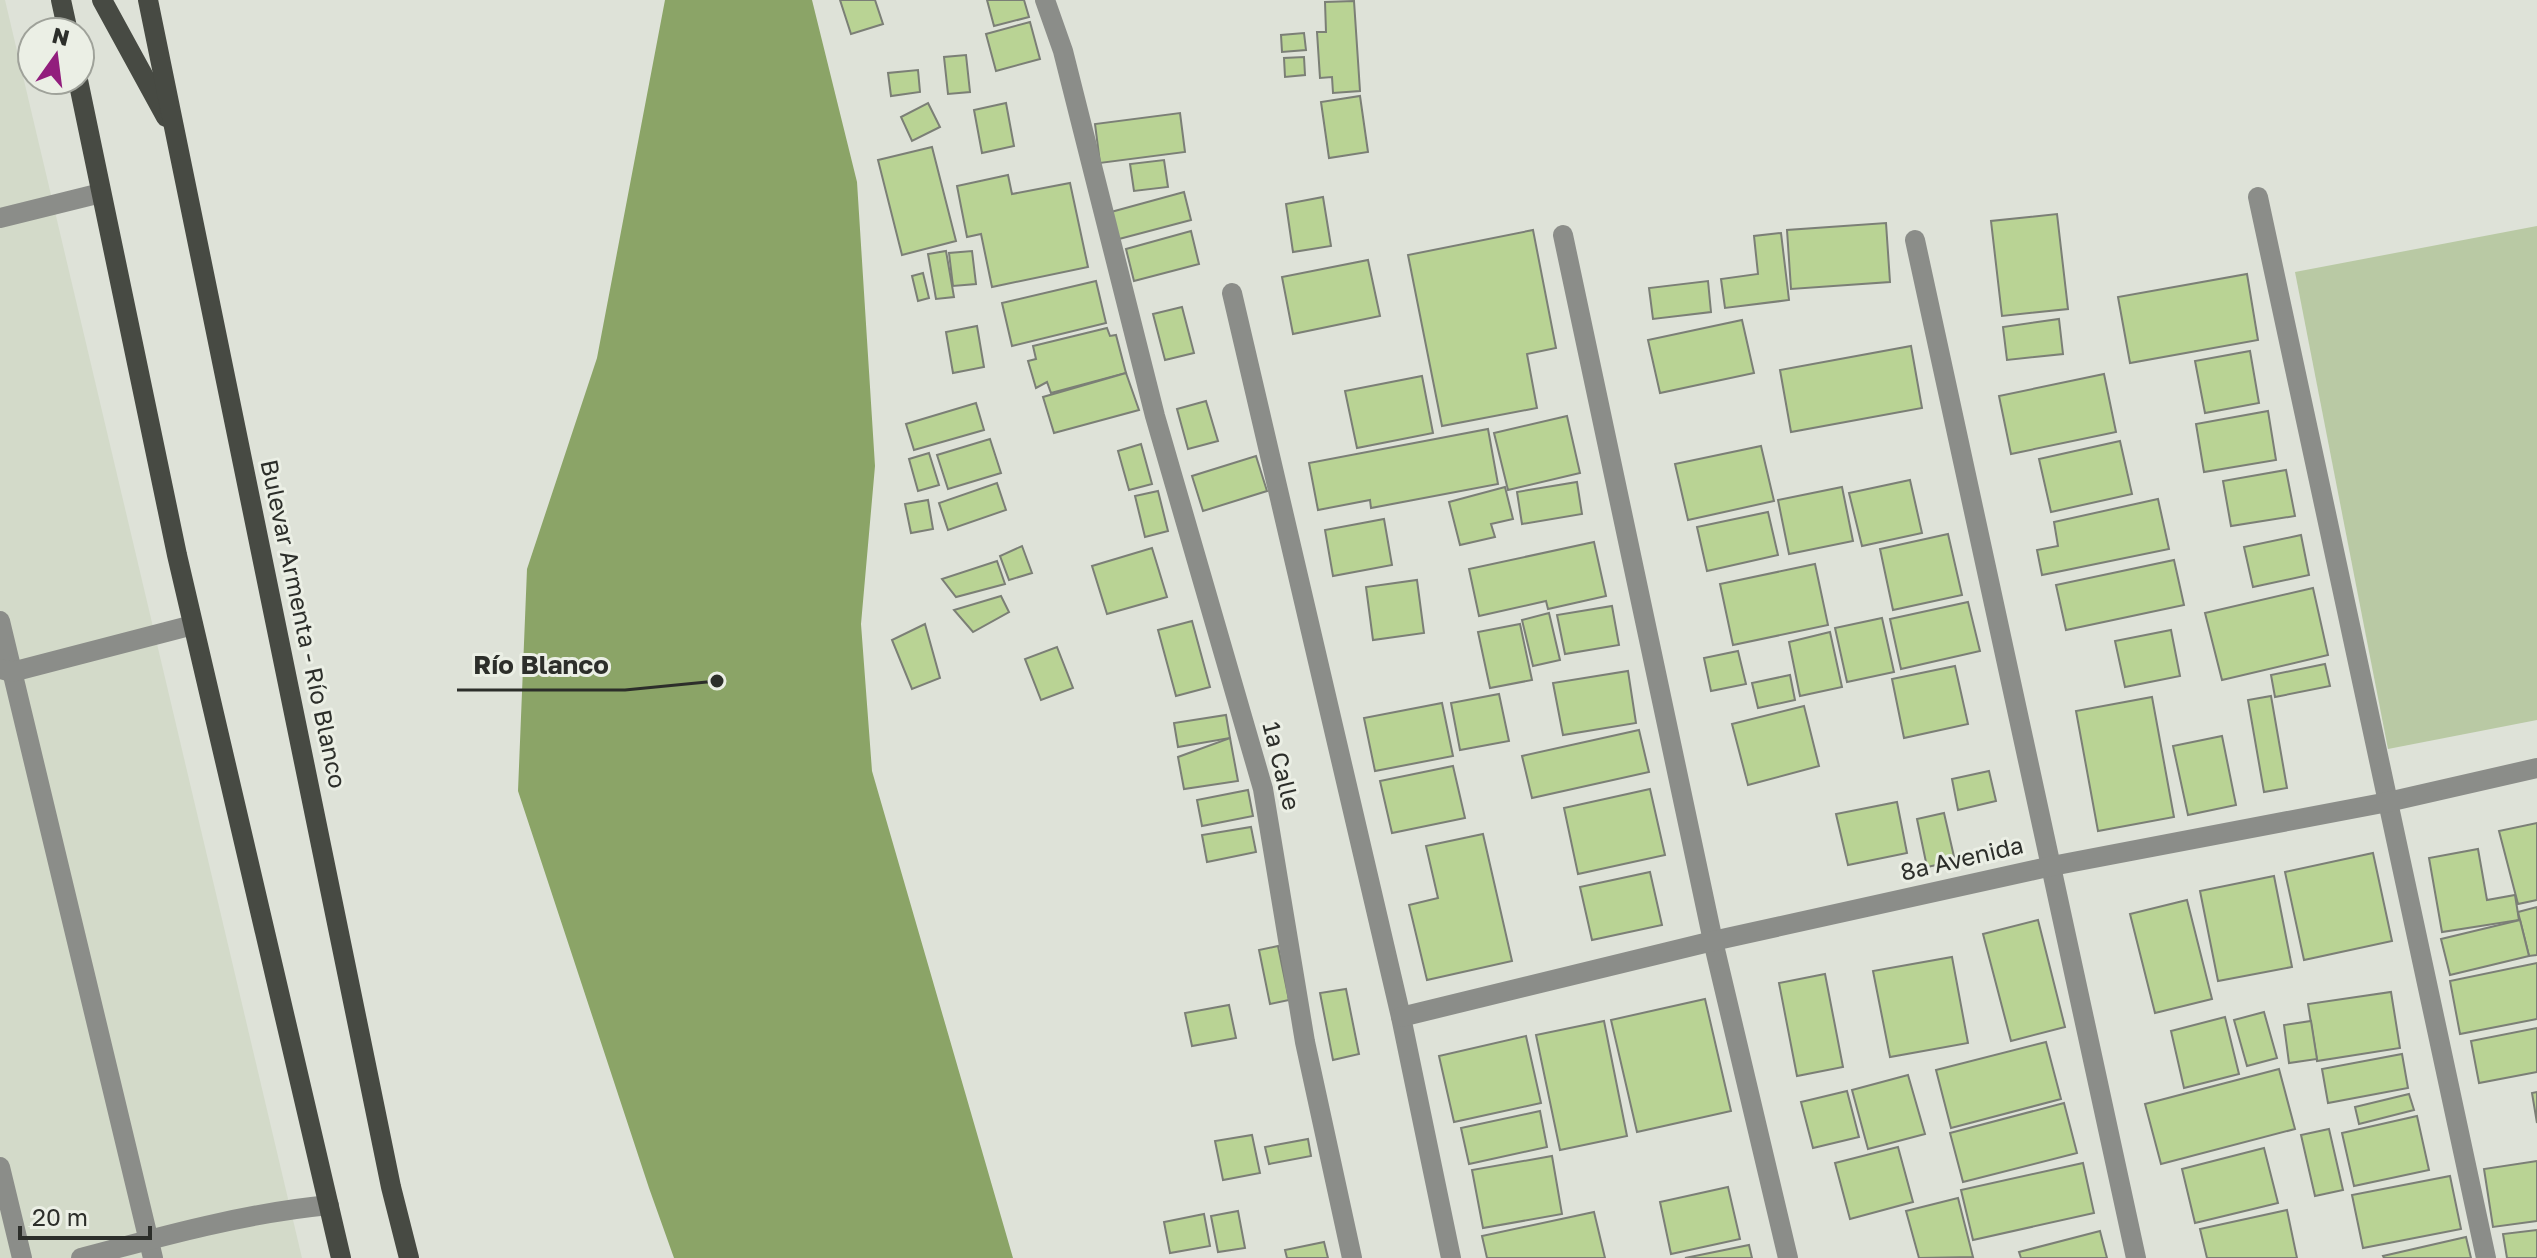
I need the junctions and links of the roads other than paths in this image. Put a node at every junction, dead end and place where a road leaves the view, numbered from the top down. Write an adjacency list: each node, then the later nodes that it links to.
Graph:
1 (102, 0): 5 (main road)
2 (148, 0): 5 (main road, Bulevar Armenta - Río Blanco)
3 (1045, 0): 28 (street, 1a Calle)
4 (81, 96): 6 (main road)
5 (176, 134): 27 (main road, Bulevar Armenta - Río Blanco)
6 (101, 193): 8 (street); 13 (main road)
7 (2258, 197): 17 (street)
8 (0, 218)
9 (1563, 235): 19 (street)
10 (1915, 240): 18 (street)
11 (1232, 293): 20 (street)
12 (0, 621): 14 (street)
13 (193, 625): 14 (street); 22 (main road)
14 (6, 670): 15 (street); 23 (street)
15 (0, 690)
16 (2537, 768): 17 (street, 8a Avenida)
17 (2388, 802): 18 (street, 8a Avenida); 32 (street)
18 (2052, 866): 19 (street, 8a Avenida); 31 (street)
19 (1713, 941): 20 (street, 8a Avenida); 30 (street)
20 (1401, 1017): 29 (street)
21 (0, 1167): 25 (street)
22 (329, 1205): 23 (street); 24 (main road)
23 (150, 1249): 26 (street)
24 (342, 1254)
25 (22, 1258)
26 (81, 1258)
27 (409, 1258)
28 (1352, 1258)
29 (1451, 1258)
30 (1788, 1258)
31 (2136, 1258)
32 (2486, 1258)

